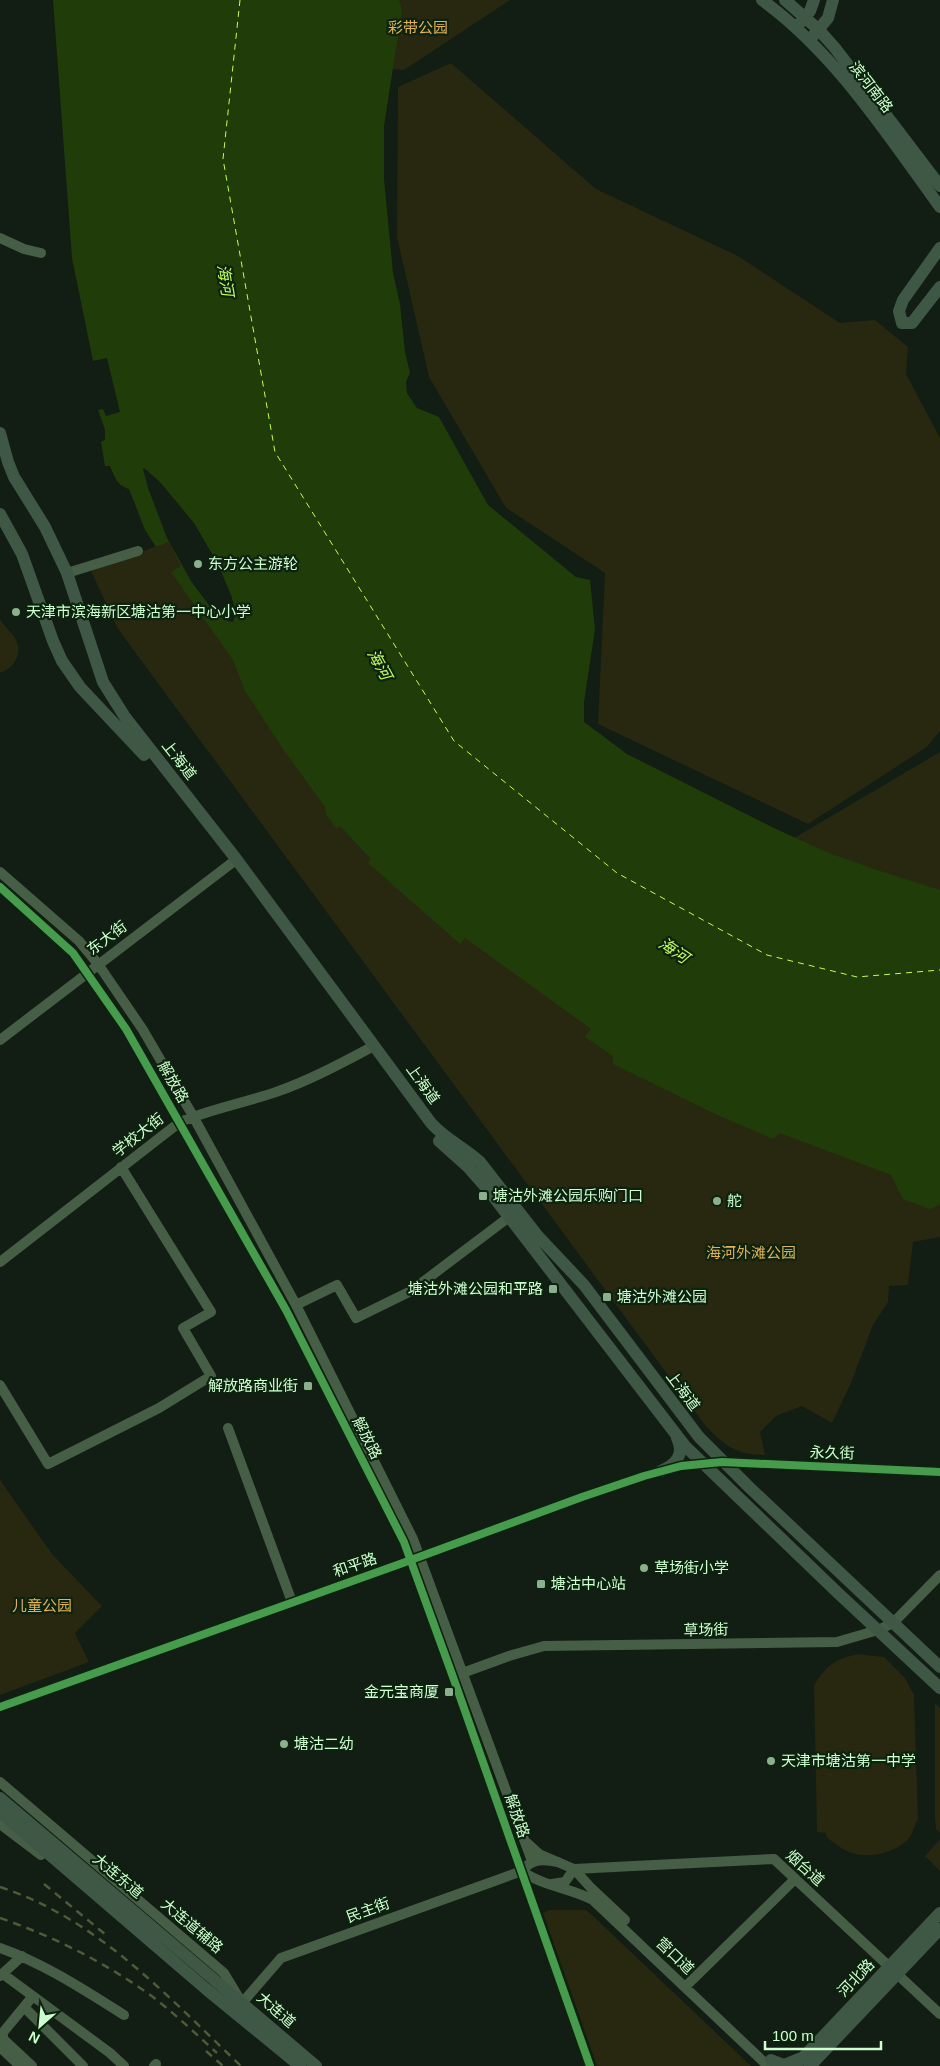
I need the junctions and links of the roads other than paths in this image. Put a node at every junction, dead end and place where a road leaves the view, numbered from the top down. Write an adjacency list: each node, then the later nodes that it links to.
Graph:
1 (762, 0): 6 (main road, 滨河南路)
2 (785, 0): 5 (main road, 滨河南路)
3 (814, 0): 5 (main road)
4 (833, 0): 7 (main road)
5 (805, 16): 6 (main road); 7 (main road, 滨河南路)
6 (796, 27): 8 (main road, 滨河南路)
7 (819, 30): 8 (main road); 9 (main road, 滨河南路)
8 (810, 40): 10 (main road, 滨河南路)
9 (940, 186)
10 (940, 207)
11 (0, 238): 13 (street)
12 (940, 248): 14 (main road)
13 (41, 253)
14 (940, 287)
15 (0, 433): 18 (main road, 上海道)
16 (0, 514): 19 (main road, 上海道)
17 (138, 551): 18 (street)
18 (67, 573): 35 (main road, 上海道)
19 (233, 862): 22 (street, 东大街); 25 (main road, 上海道)
20 (0, 872): 22 (street, 解放路)
21 (0, 887): 23 (street, 解放路)
22 (98, 964): 23 (street, 东大街); 26 (street, 解放路)
23 (87, 971): 24 (street, 东大街); 27 (street, 解放路)
24 (0, 1040)
25 (370, 1048): 26 (street, 学校大街); 29 (main road, 上海道)
26 (193, 1116): 27 (street, 学校大街); 31 (street, 解放路)
27 (180, 1122): 28 (street, 学校大街); 39 (street, 解放路)
28 (121, 1167): 30 (street, 学校大街); 32 (street)
29 (509, 1217): 31 (street); 34 (main road, 上海道)
30 (0, 1262)
31 (296, 1305): 39 (street, 解放路)
32 (0, 1385)
33 (228, 1428): 41 (street)
34 (673, 1432): 36 (main road, 上海道); 37 (main road)
35 (722, 1462): 36 (street); 38 (street, 永久街); 42 (main road, 上海道)
36 (702, 1464): 37 (street); 43 (main road, 上海道)
37 (661, 1471): 39 (street)
38 (940, 1472)
39 (418, 1560): 41 (street, 和平路); 45 (street, 解放路); 45 (street, 解放路)
40 (940, 1575): 42 (street, 草场街)
41 (292, 1602): 47 (street, 和平路)
42 (893, 1623): 43 (street, 草场街); 44 (main road, 上海道)
43 (878, 1630): 45 (street, 草场街); 46 (main road, 上海道)
44 (940, 1667)
45 (458, 1675): 52 (street, 解放路); 56 (street, 解放路)
46 (940, 1688)
47 (0, 1707)
48 (0, 1782): 69 (street, 大连道辅路)
49 (0, 1798): 65 (main road, 大连东道)
50 (0, 1812): 67 (main road, 大连东道)
51 (0, 1824): 73 (street)
52 (524, 1838): 53 (street, 解放路); 54 (street)
53 (532, 1861): 54 (street); 56 (street)
54 (558, 1862): 55 (street)
55 (574, 1869): 57 (street, 烟台道); 58 (street); 66 (street, 营口道)
56 (522, 1871): 58 (street, 营口道); 69 (street, 民主街); 84 (street, 解放路)
57 (795, 1879): 63 (street, 烟台道); 66 (street)
58 (550, 1884): 66 (street, 营口道)
59 (940, 1913): 63 (main road, 河北路)
60 (940, 1929): 63 (main road, 河北路)
61 (0, 1948): 62 (street)
62 (22, 1956): 64 (street); 72 (street)
63 (894, 1970): 71 (street, 烟台道); 76 (main road, 河北路)
64 (2, 1975): 68 (street)
65 (215, 1979): 69 (main road, 大连道)
66 (688, 1985): 77 (street, 营口道)
67 (206, 1989): 73 (main road, 大连道)
68 (33, 1996): 70 (street); 81 (street)
69 (242, 2003): 83 (main road, 大连道)
70 (24, 2007): 74 (street); 80 (street)
71 (940, 2014)
72 (124, 2015)
73 (245, 2020): 82 (main road, 大连道)
74 (1, 2034): 79 (street)
75 (0, 2047): 78 (street)
76 (809, 2063): 77 (main road); 85 (main road, 河北路)
77 (771, 2065)
78 (20, 2066)
79 (32, 2066)
80 (83, 2066)
81 (124, 2066)
82 (300, 2066)
83 (316, 2066)
84 (590, 2066)
85 (795, 2066)

